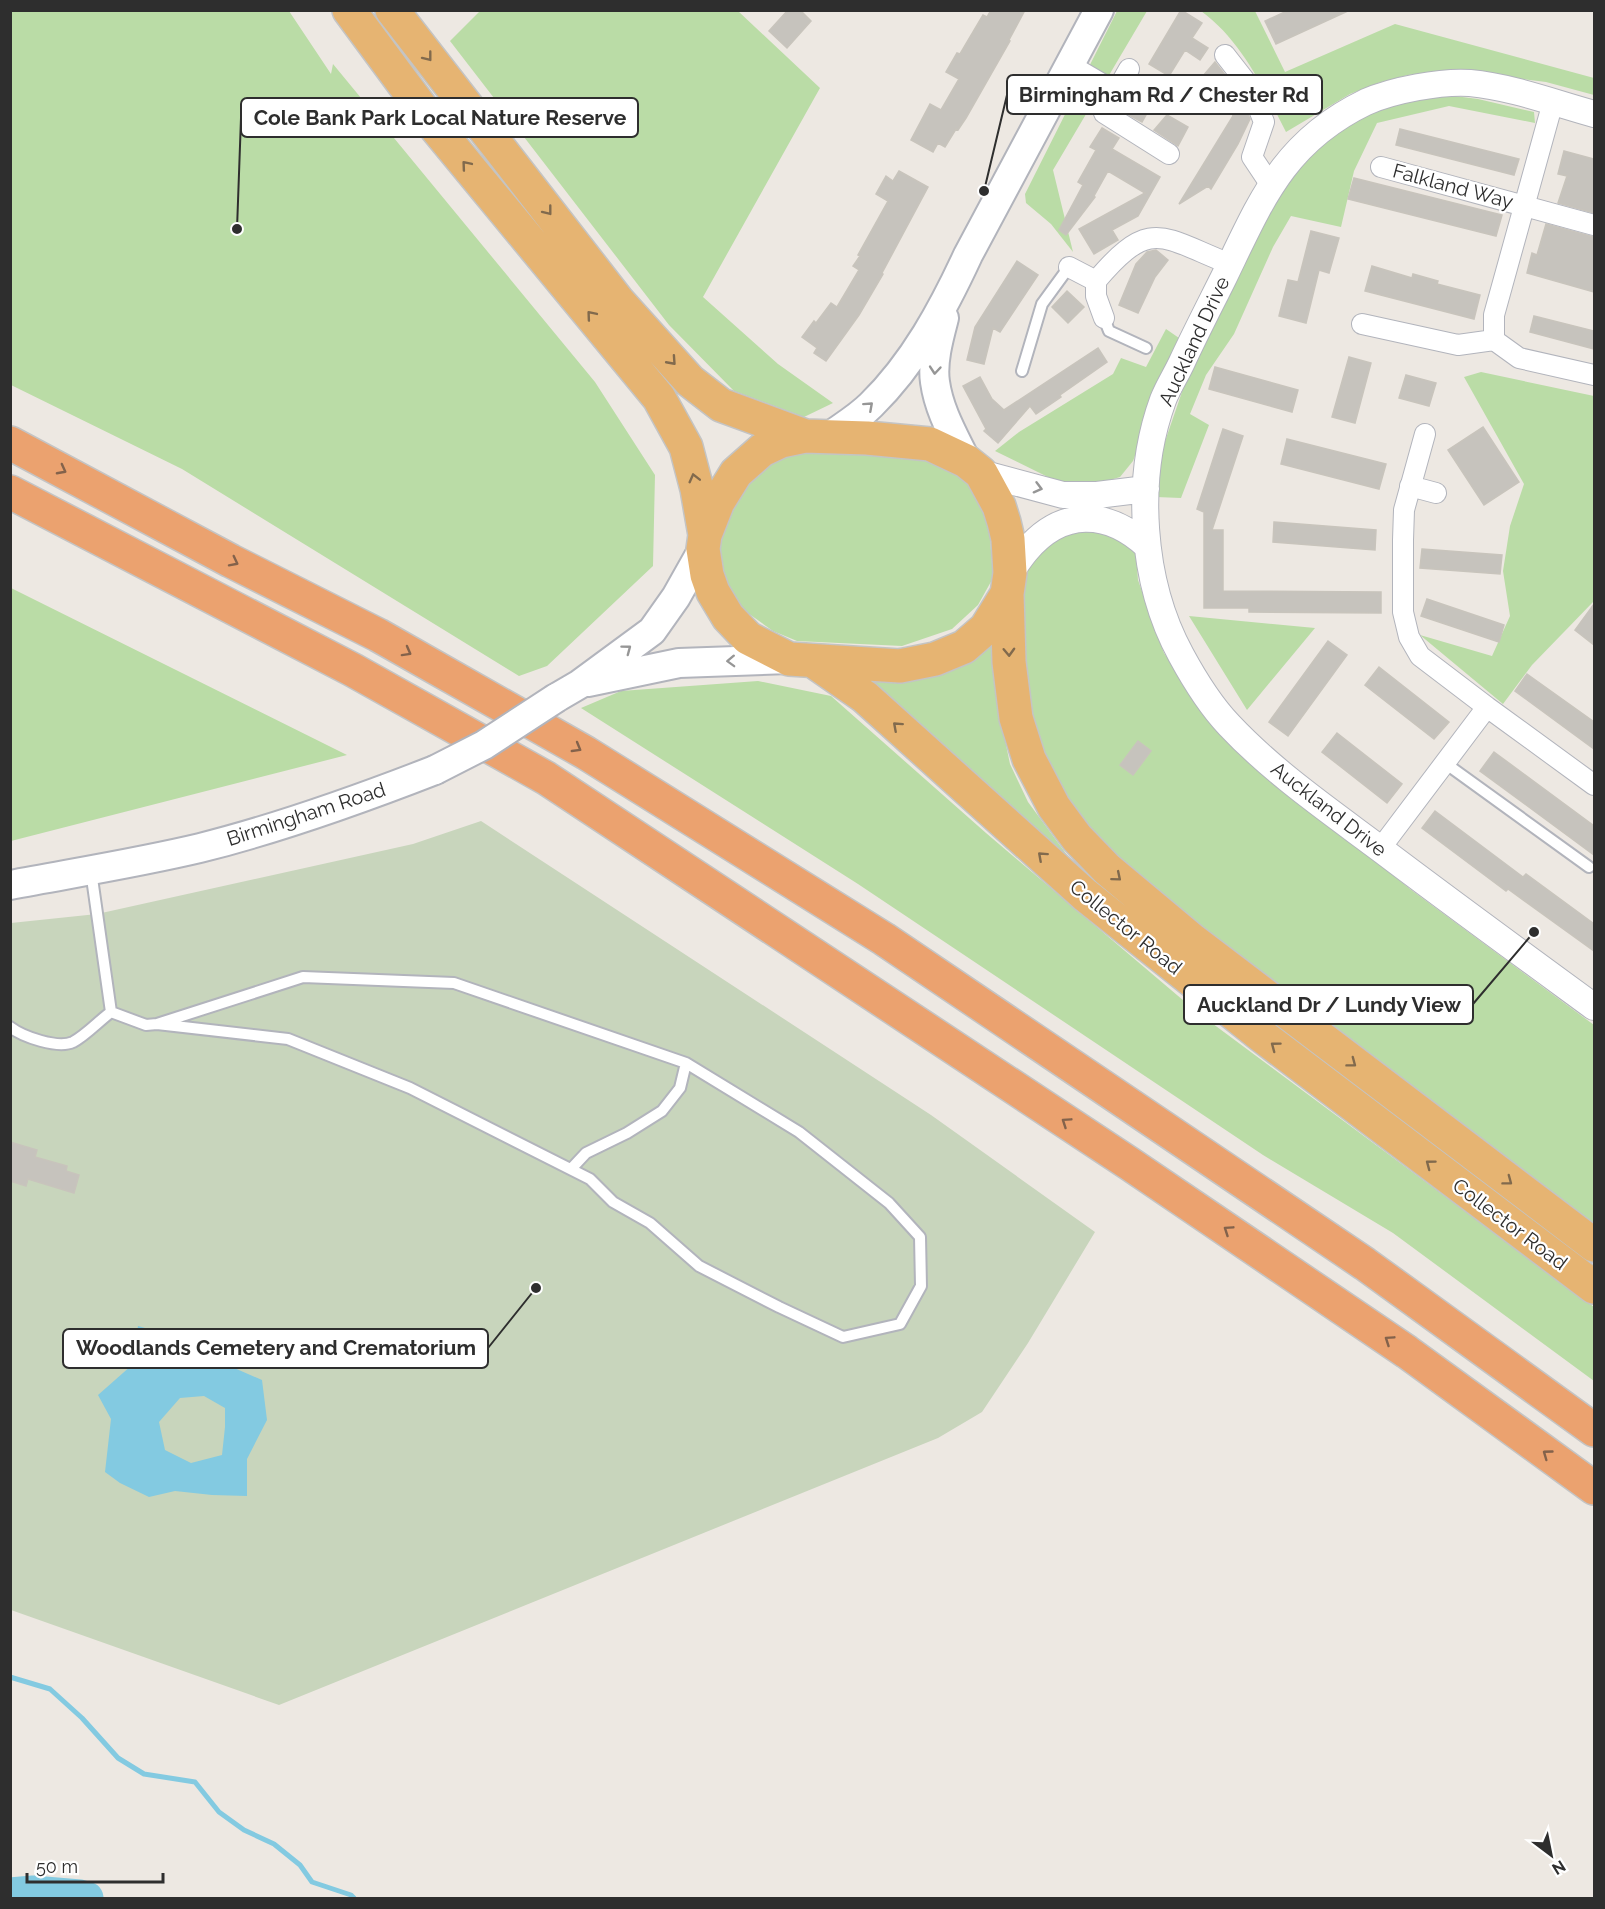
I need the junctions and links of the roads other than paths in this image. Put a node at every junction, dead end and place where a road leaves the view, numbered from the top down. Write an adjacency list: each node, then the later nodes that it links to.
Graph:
1 (349, 10): 33 (highway, Collector Road, one-way to 1)
2 (392, 10): 26 (highway, one-way to 26)
3 (1099, 10): 5 (main road)
4 (1225, 55): 12 (street)
5 (1070, 65): 7 (street); 18 (main road)
6 (1129, 69): 7 (street)
7 (1116, 92): 10 (street)
8 (1553, 102): 9 (street, Auckland Drive); 12 (street, Auckland Drive); 13 (street, Falkland Way)
9 (1594, 114)
10 (1170, 154)
11 (1382, 167): 13 (street, Falkland Way)
12 (1270, 184): 15 (street, Auckland Drive)
13 (1524, 206): 14 (street, Falkland Way); 21 (street, Falkland Way)
14 (1594, 225)
15 (1230, 264): 17 (street); 30 (street, Auckland Drive)
16 (1069, 267): 17 (street); 23 (lane)
17 (1096, 281): 19 (street)
18 (951, 292): 26 (main road, one-way to 18); 28 (main road, one-way to 28)
19 (1104, 318): 22 (lane)
20 (1362, 324): 21 (street)
21 (1494, 340): 24 (street)
22 (1146, 348)
23 (1022, 371)
24 (1594, 375)
25 (1425, 434): 29 (street)
26 (817, 436): 28 (highway); 33 (highway)
27 (10, 443): 53 (highway, one-way to 53)
28 (974, 467): 30 (street, one-way to 30); 35 (highway, Collector Road)
29 (1410, 486): 32 (street); 38 (street)
30 (1146, 489): 34 (street, Auckland Drive)
31 (10, 492): 54 (highway, one-way to 31)
32 (1436, 493)
33 (704, 542): 36 (highway, Collector Road); 37 (main road, Birmingham Road, one-way to 33)
34 (1147, 546): 35 (street); 41 (street, Auckland Drive)
35 (1008, 583): 36 (highway); 51 (highway, Collector Road, one-way to 51)
36 (801, 660): 37 (main road, Birmingham Road, one-way to 37); 52 (highway, Collector Road, one-way to 36)
37 (580, 684): 43 (main road, Birmingham Road, bridge)
38 (1487, 707): 39 (street); 40 (street)
39 (1445, 763): 41 (street); 42 (lane)
40 (1594, 785)
41 (1380, 849): 45 (street, Auckland Drive)
42 (1589, 867)
43 (91, 870): 44 (main road, Birmingham Road); 46 (lane)
44 (10, 885)
45 (1594, 1007)
46 (111, 1012): 47 (lane); 48 (lane)
47 (157, 1024): 49 (lane); 50 (lane)
48 (10, 1026)
49 (686, 1063): 50 (lane); 50 (lane)
50 (571, 1168)
51 (1594, 1245)
52 (1594, 1287)
53 (1594, 1430)
54 (1594, 1488)

